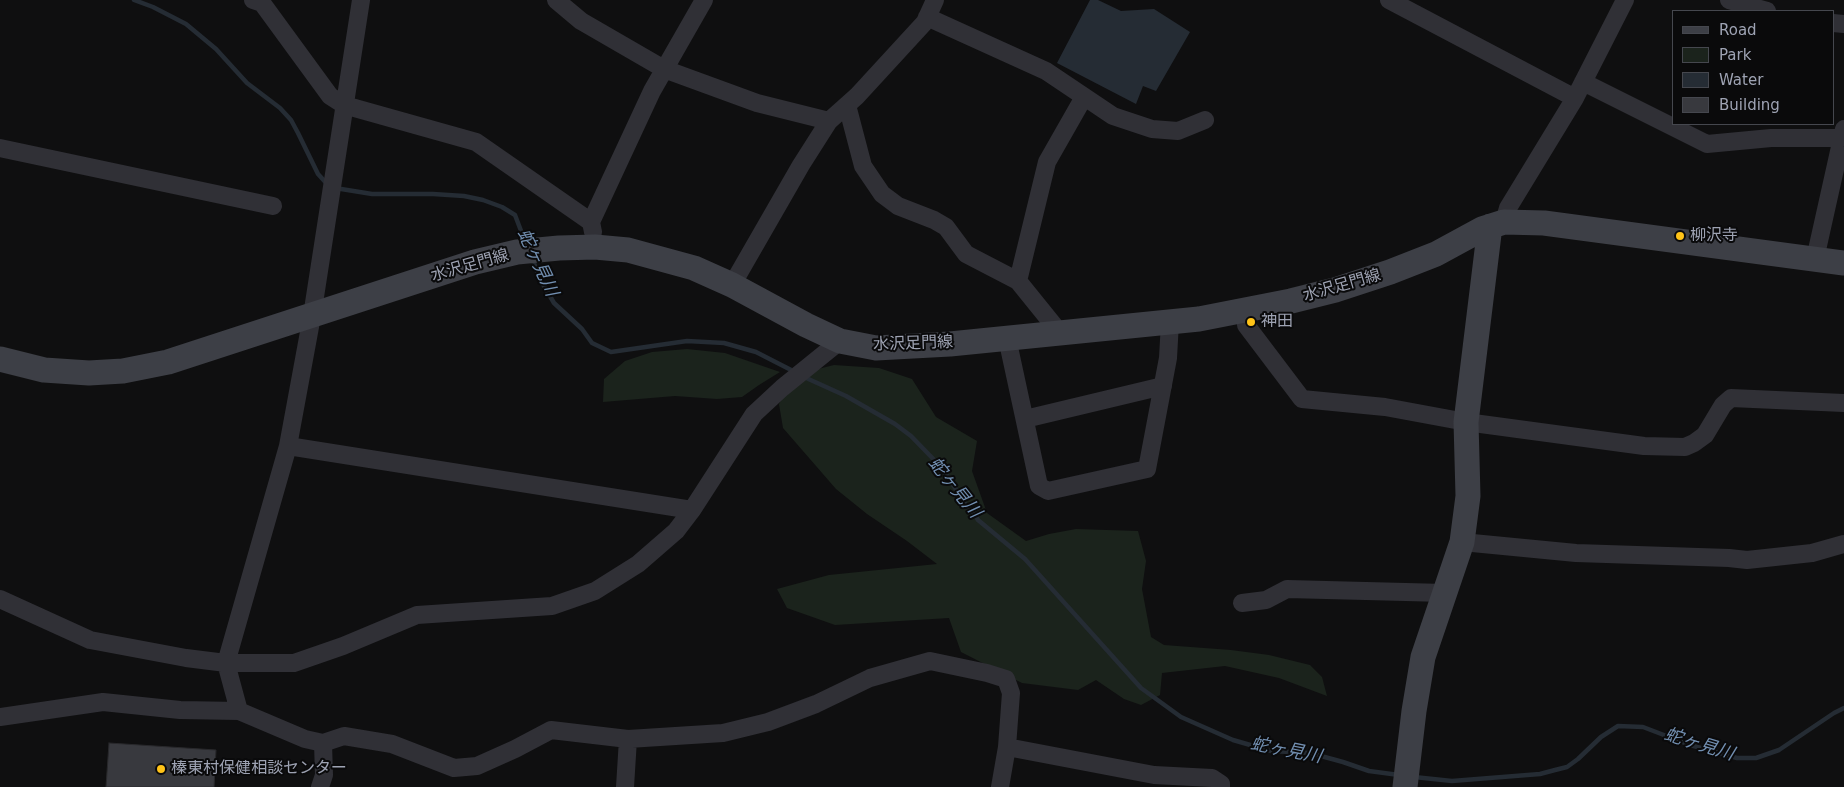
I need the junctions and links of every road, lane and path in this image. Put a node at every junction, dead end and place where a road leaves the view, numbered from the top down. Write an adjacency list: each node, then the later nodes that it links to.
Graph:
1 (253, 0): 15 (street)
2 (361, 0): 15 (street)
3 (556, 0): 11 (street)
4 (704, 0): 11 (street)
5 (935, 0): 10 (street)
6 (1390, 0): 14 (street)
7 (1625, 0): 12 (street)
8 (1728, 0): 9 (street)
9 (1763, 10)
10 (927, 17): 13 (street); 16 (street)
11 (664, 69): 18 (street); 22 (street)
12 (1583, 82): 14 (street); 19 (street)
13 (1084, 97): 17 (street); 27 (street)
14 (1574, 98): 23 (street)
15 (344, 105): 22 (street); 29 (street)
16 (847, 105): 18 (street); 27 (street)
17 (1205, 120)
18 (829, 121): 28 (street)
19 (1843, 133): 25 (street)
20 (0, 148): 21 (street)
21 (273, 206)
22 (591, 222): 24 (street)
23 (1497, 224): 25 (main road); 30 (main road, 水沢足門線); 39 (main road)
24 (595, 247): 28 (main road, 水沢足門線); 29 (main road, 水沢足門線)
25 (1816, 260): 26 (main road)
26 (1844, 263)
27 (1018, 281): 32 (street)
28 (732, 285): 34 (main road, 水沢足門線)
29 (312, 316): 35 (main road, 水沢足門線); 40 (street)
30 (1170, 322): 32 (main road, 水沢足門線); 36 (street)
31 (1246, 324): 39 (street)
32 (1060, 333): 33 (main road, 水沢足門線)
33 (1007, 338): 34 (main road, 水沢足門線); 38 (street)
34 (840, 341): 41 (street)
35 (0, 359)
36 (1163, 386): 38 (street); 38 (street)
37 (1844, 403): 39 (street)
38 (1025, 419)
39 (1466, 422): 42 (main road)
40 (288, 446): 41 (street); 47 (street)
41 (692, 510): 47 (street)
42 (1462, 542): 43 (street); 44 (main road)
43 (1844, 544)
44 (1445, 593): 46 (street); 57 (main road)
45 (0, 599): 47 (street)
46 (1242, 603)
47 (226, 663): 48 (street)
48 (239, 711): 49 (street); 51 (street)
49 (0, 717)
50 (628, 739): 51 (street); 52 (street); 54 (street)
51 (323, 743): 53 (street)
52 (1007, 747): 55 (street); 56 (street)
53 (320, 787)
54 (625, 787)
55 (1000, 787)
56 (1221, 787)
57 (1405, 787)

